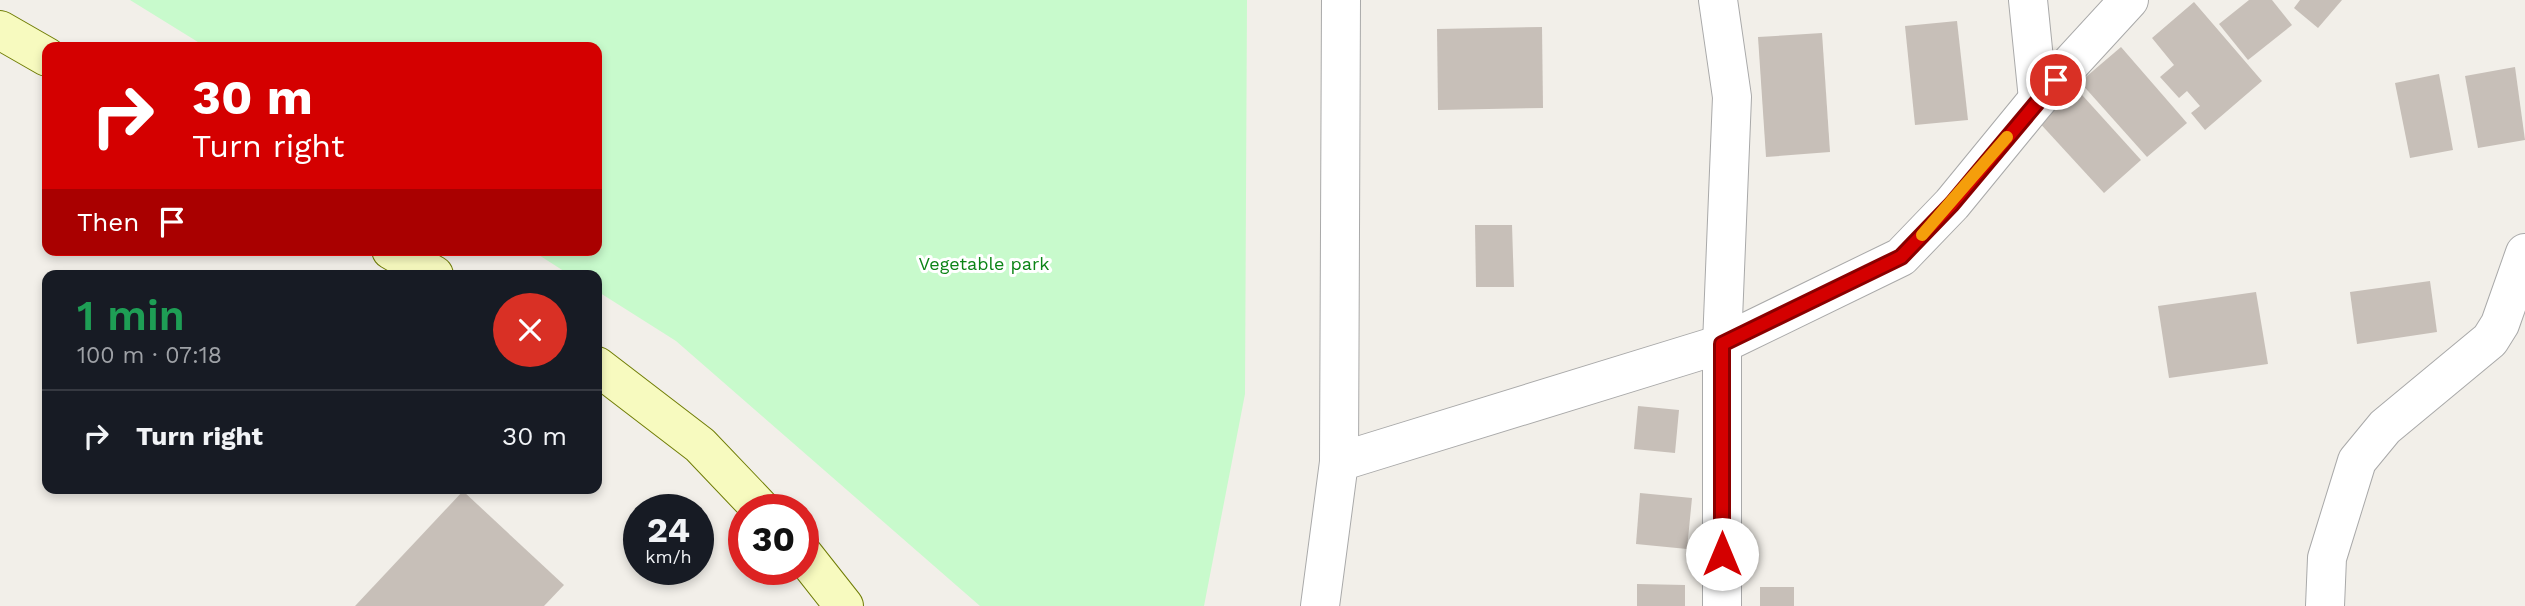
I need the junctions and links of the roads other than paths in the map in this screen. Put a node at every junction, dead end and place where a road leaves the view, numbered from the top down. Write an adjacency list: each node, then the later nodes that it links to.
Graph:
1 (1341, 0): 14 (street)
2 (1718, 0): 12 (street)
3 (2028, 0): 7 (street)
4 (2129, 0): 7 (street)
5 (0, 30): 6 (main road)
6 (42, 54)
7 (2038, 99): 12 (street)
8 (401, 256): 10 (main road)
9 (2524, 261): 11 (street)
10 (425, 270)
11 (2510, 330): 20 (street)
12 (1722, 344): 14 (street); 19 (street)
13 (602, 370): 15 (main road)
14 (1339, 462): 18 (street)
15 (747, 494)
16 (819, 574): 17 (main road)
17 (844, 606)
18 (1320, 606)
19 (1722, 606)
20 (2325, 606)

